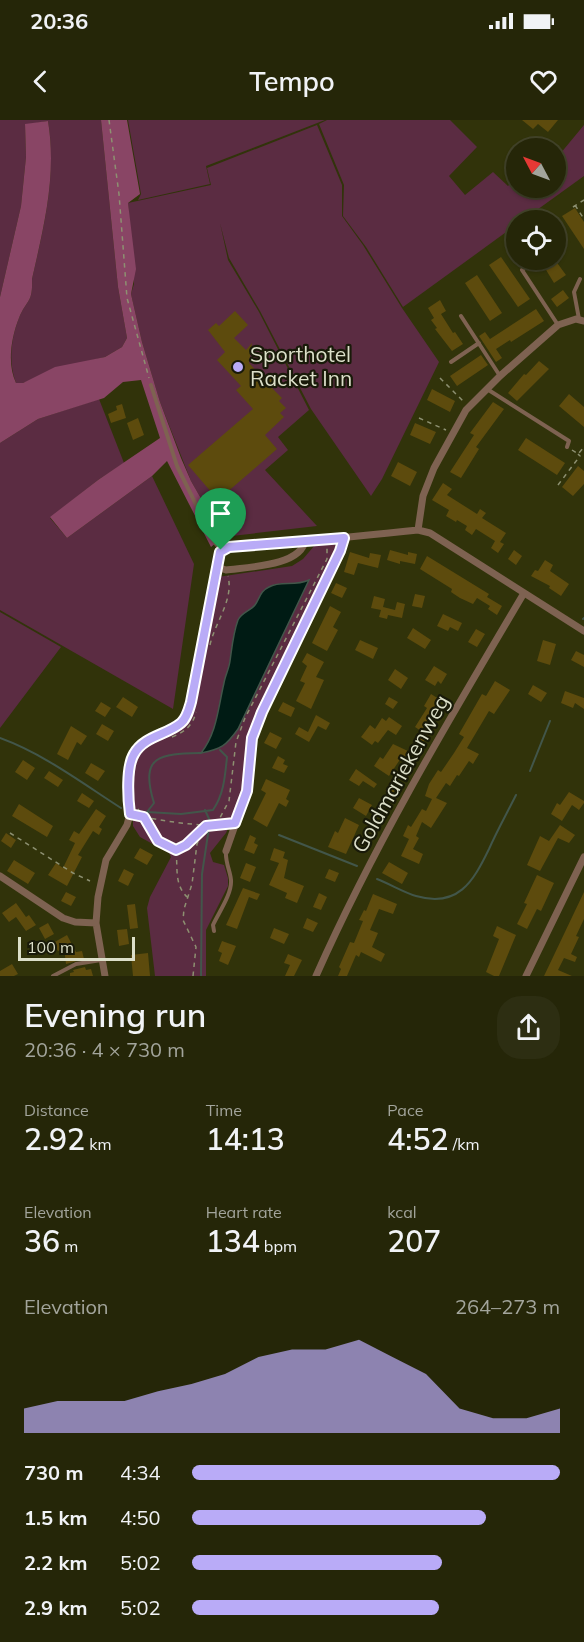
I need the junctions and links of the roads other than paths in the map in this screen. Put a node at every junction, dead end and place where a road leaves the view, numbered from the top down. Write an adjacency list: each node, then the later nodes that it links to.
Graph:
1 (522, 270): 5 (lane)
2 (580, 279): 4 (lane)
3 (461, 316): 6 (lane)
4 (581, 320): 5 (street)
5 (558, 325): 8 (street)
6 (479, 343): 7 (lane); 8 (lane)
7 (451, 362)
8 (500, 376): 10 (street)
9 (151, 385): 15 (lane)
10 (486, 389): 11 (lane); 12 (street)
11 (567, 447)
12 (418, 530): 13 (street); 17 (street)
13 (344, 538): 14 (street); 19 (street)
14 (305, 540): 15 (street); 16 (street)
15 (221, 550): 16 (street)
16 (219, 566): 22 (street)
17 (524, 593): 18 (street); 27 (street, Goldmariekenweg)
18 (584, 631)
19 (226, 851): 23 (lane)
20 (584, 857): 28 (street)
21 (0, 876): 22 (street)
22 (96, 923): 24 (street)
23 (214, 931)
24 (102, 960): 25 (lane); 26 (street)
25 (53, 976)
26 (105, 976)
27 (316, 976)
28 (526, 976)

